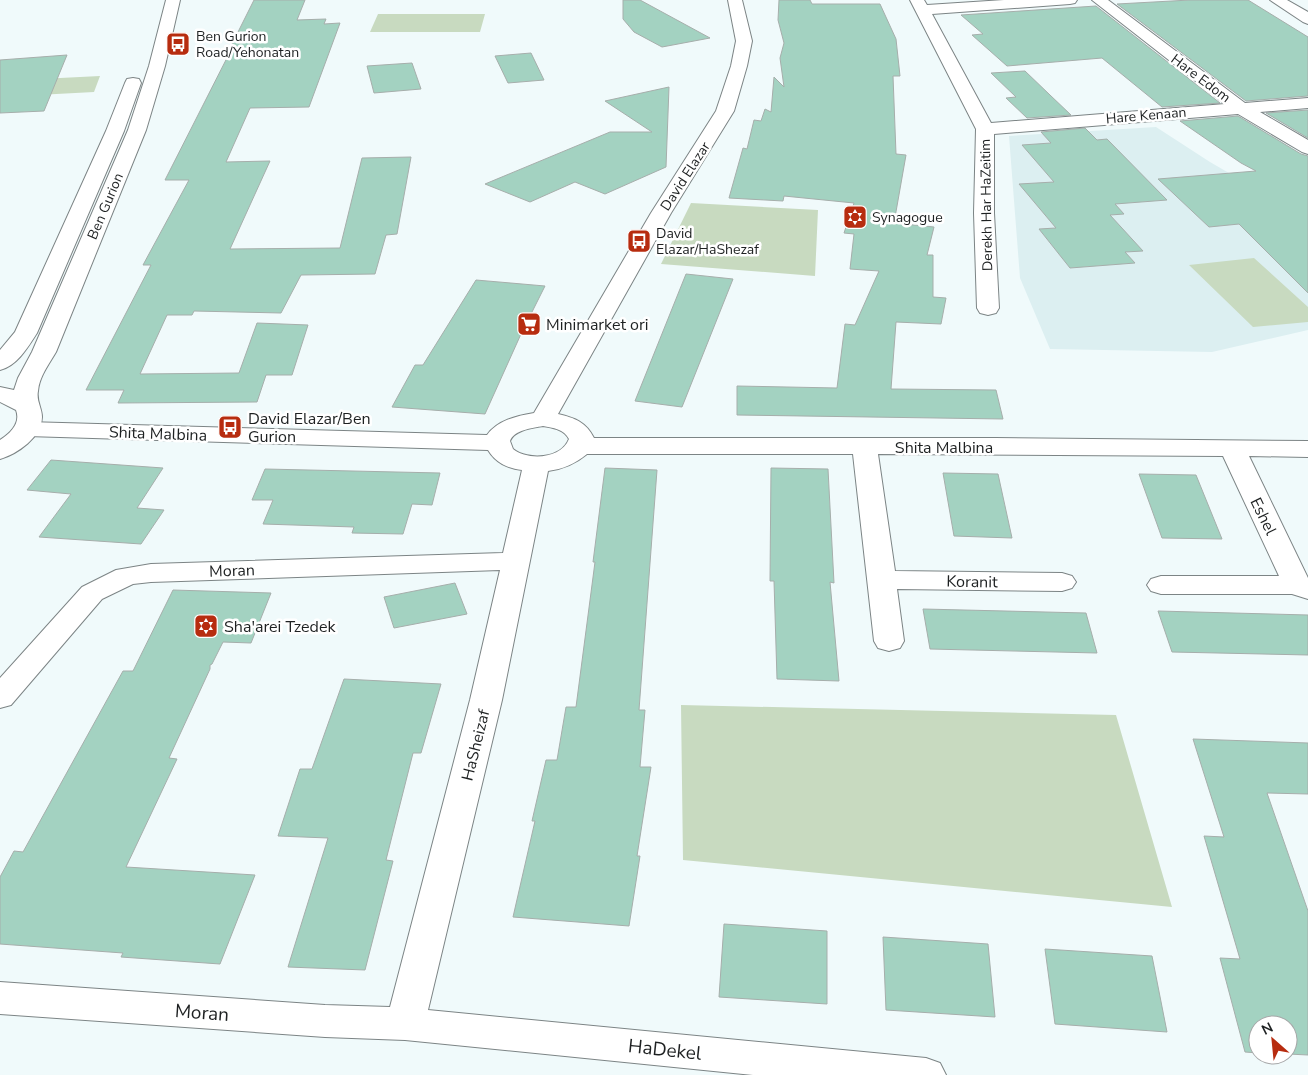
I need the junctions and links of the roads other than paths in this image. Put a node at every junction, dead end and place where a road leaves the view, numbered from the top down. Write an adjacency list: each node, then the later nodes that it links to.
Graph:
1 (156, 0): 14 (street, Ben Gurion)
2 (173, 0): 16 (street, Ben Gurion)
3 (735, 0): 17 (street, David Elazar)
4 (1070, 0): 7 (street)
5 (1099, 0): 10 (street, Hare Edom)
6 (1277, 0): 8 (street)
7 (920, 5): 11 (street, Derekh Har HaZeitim)
8 (1308, 19)
9 (1308, 102): 10 (street, Hare Kenaan)
10 (1241, 108): 11 (street, Hare Kenaan); 12 (street, Hare Edom)
11 (985, 129): 13 (street, Derekh Har HaZeitim)
12 (1308, 148)
13 (988, 308)
14 (0, 363)
15 (0, 394): 16 (street)
16 (27, 418): 18 (street, Shita Malbina); 23 (street)
17 (543, 419): 18 (street); 19 (street)
18 (498, 443): 24 (street)
19 (581, 446): 20 (street, Shita Malbina); 24 (street)
20 (865, 448): 21 (street, Shita Malbina); 26 (street)
21 (1232, 448): 22 (street, Shita Malbina); 29 (street, Eshel)
22 (1308, 449)
23 (0, 451)
24 (536, 465): 25 (street, HaSheizaf)
25 (516, 561): 31 (street, Moran); 33 (street, HaSheizaf)
26 (882, 580): 27 (street, Koranit); 30 (street)
27 (1062, 582)
28 (1161, 585): 29 (street, Eshel)
29 (1303, 587)
30 (889, 641)
31 (0, 698)
32 (0, 998): 33 (street, Moran)
33 (405, 1024): 34 (street, HaDekel)
34 (926, 1075)

